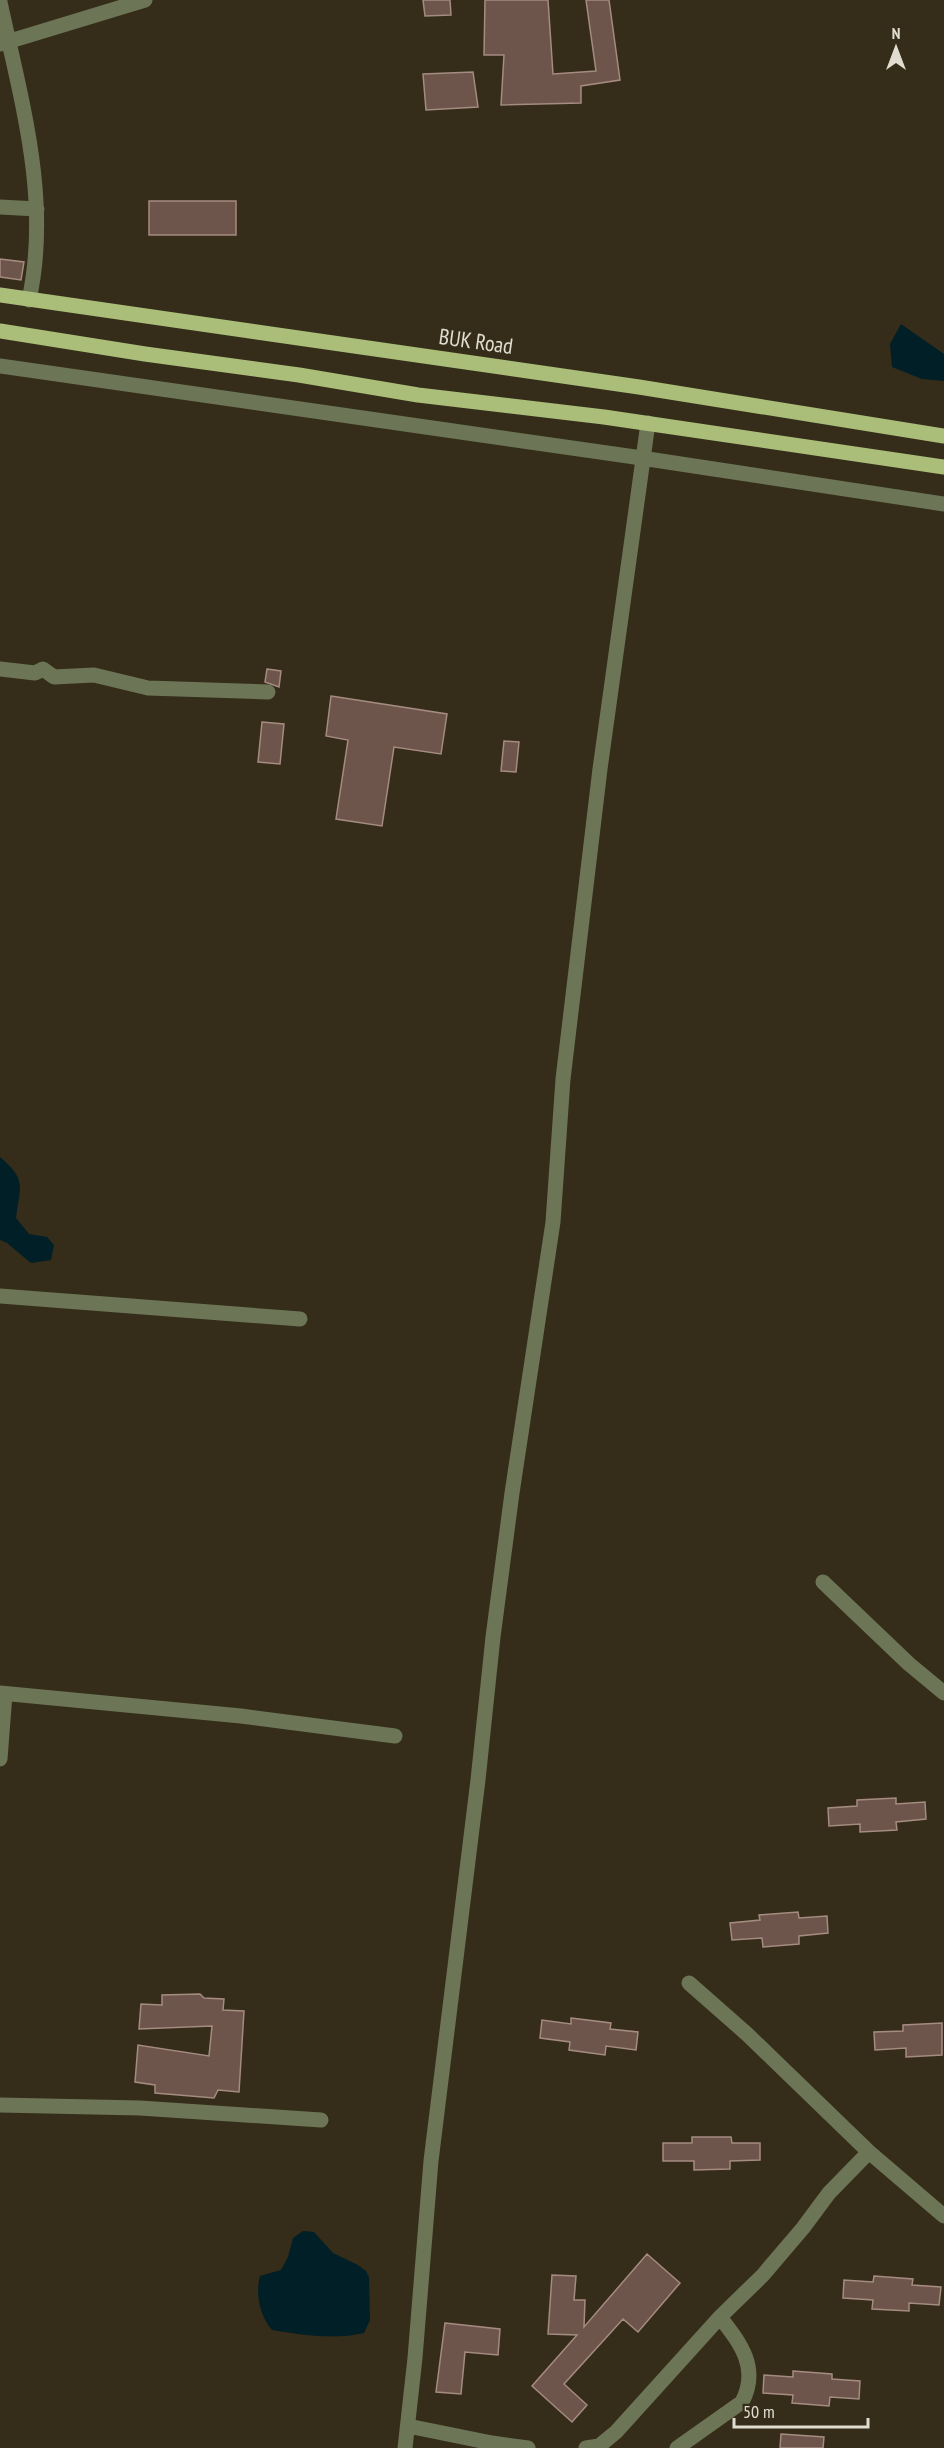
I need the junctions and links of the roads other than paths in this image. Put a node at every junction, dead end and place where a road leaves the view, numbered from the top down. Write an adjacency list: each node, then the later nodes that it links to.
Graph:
1 (145, 0): 3 (street)
2 (0, 2): 3 (street)
3 (4, 43): 5 (street)
4 (0, 207): 5 (street)
5 (37, 210): 7 (street)
6 (0, 296): 7 (main road, BUK Road)
7 (29, 300): 11 (main road, BUK Road)
8 (0, 331): 10 (main road)
9 (0, 366): 12 (street)
10 (643, 422): 12 (street); 13 (main road)
11 (944, 436)
12 (636, 457): 14 (street); 30 (street)
13 (944, 467)
14 (944, 504)
15 (0, 669): 16 (street)
16 (268, 692)
17 (0, 1296): 18 (street)
18 (300, 1319)
19 (823, 1582): 21 (street)
20 (2, 1693): 22 (street); 23 (street)
21 (944, 1693)
22 (395, 1736)
23 (0, 1759)
24 (689, 1983): 27 (street)
25 (0, 2105): 26 (street)
26 (321, 2120)
27 (869, 2152): 28 (street); 29 (street)
28 (944, 2216)
29 (720, 2317): 34 (street); 35 (street)
30 (408, 2426): 31 (street); 32 (street)
31 (473, 2444): 33 (street)
32 (405, 2448)
33 (528, 2448)
34 (586, 2448)
35 (677, 2448)

